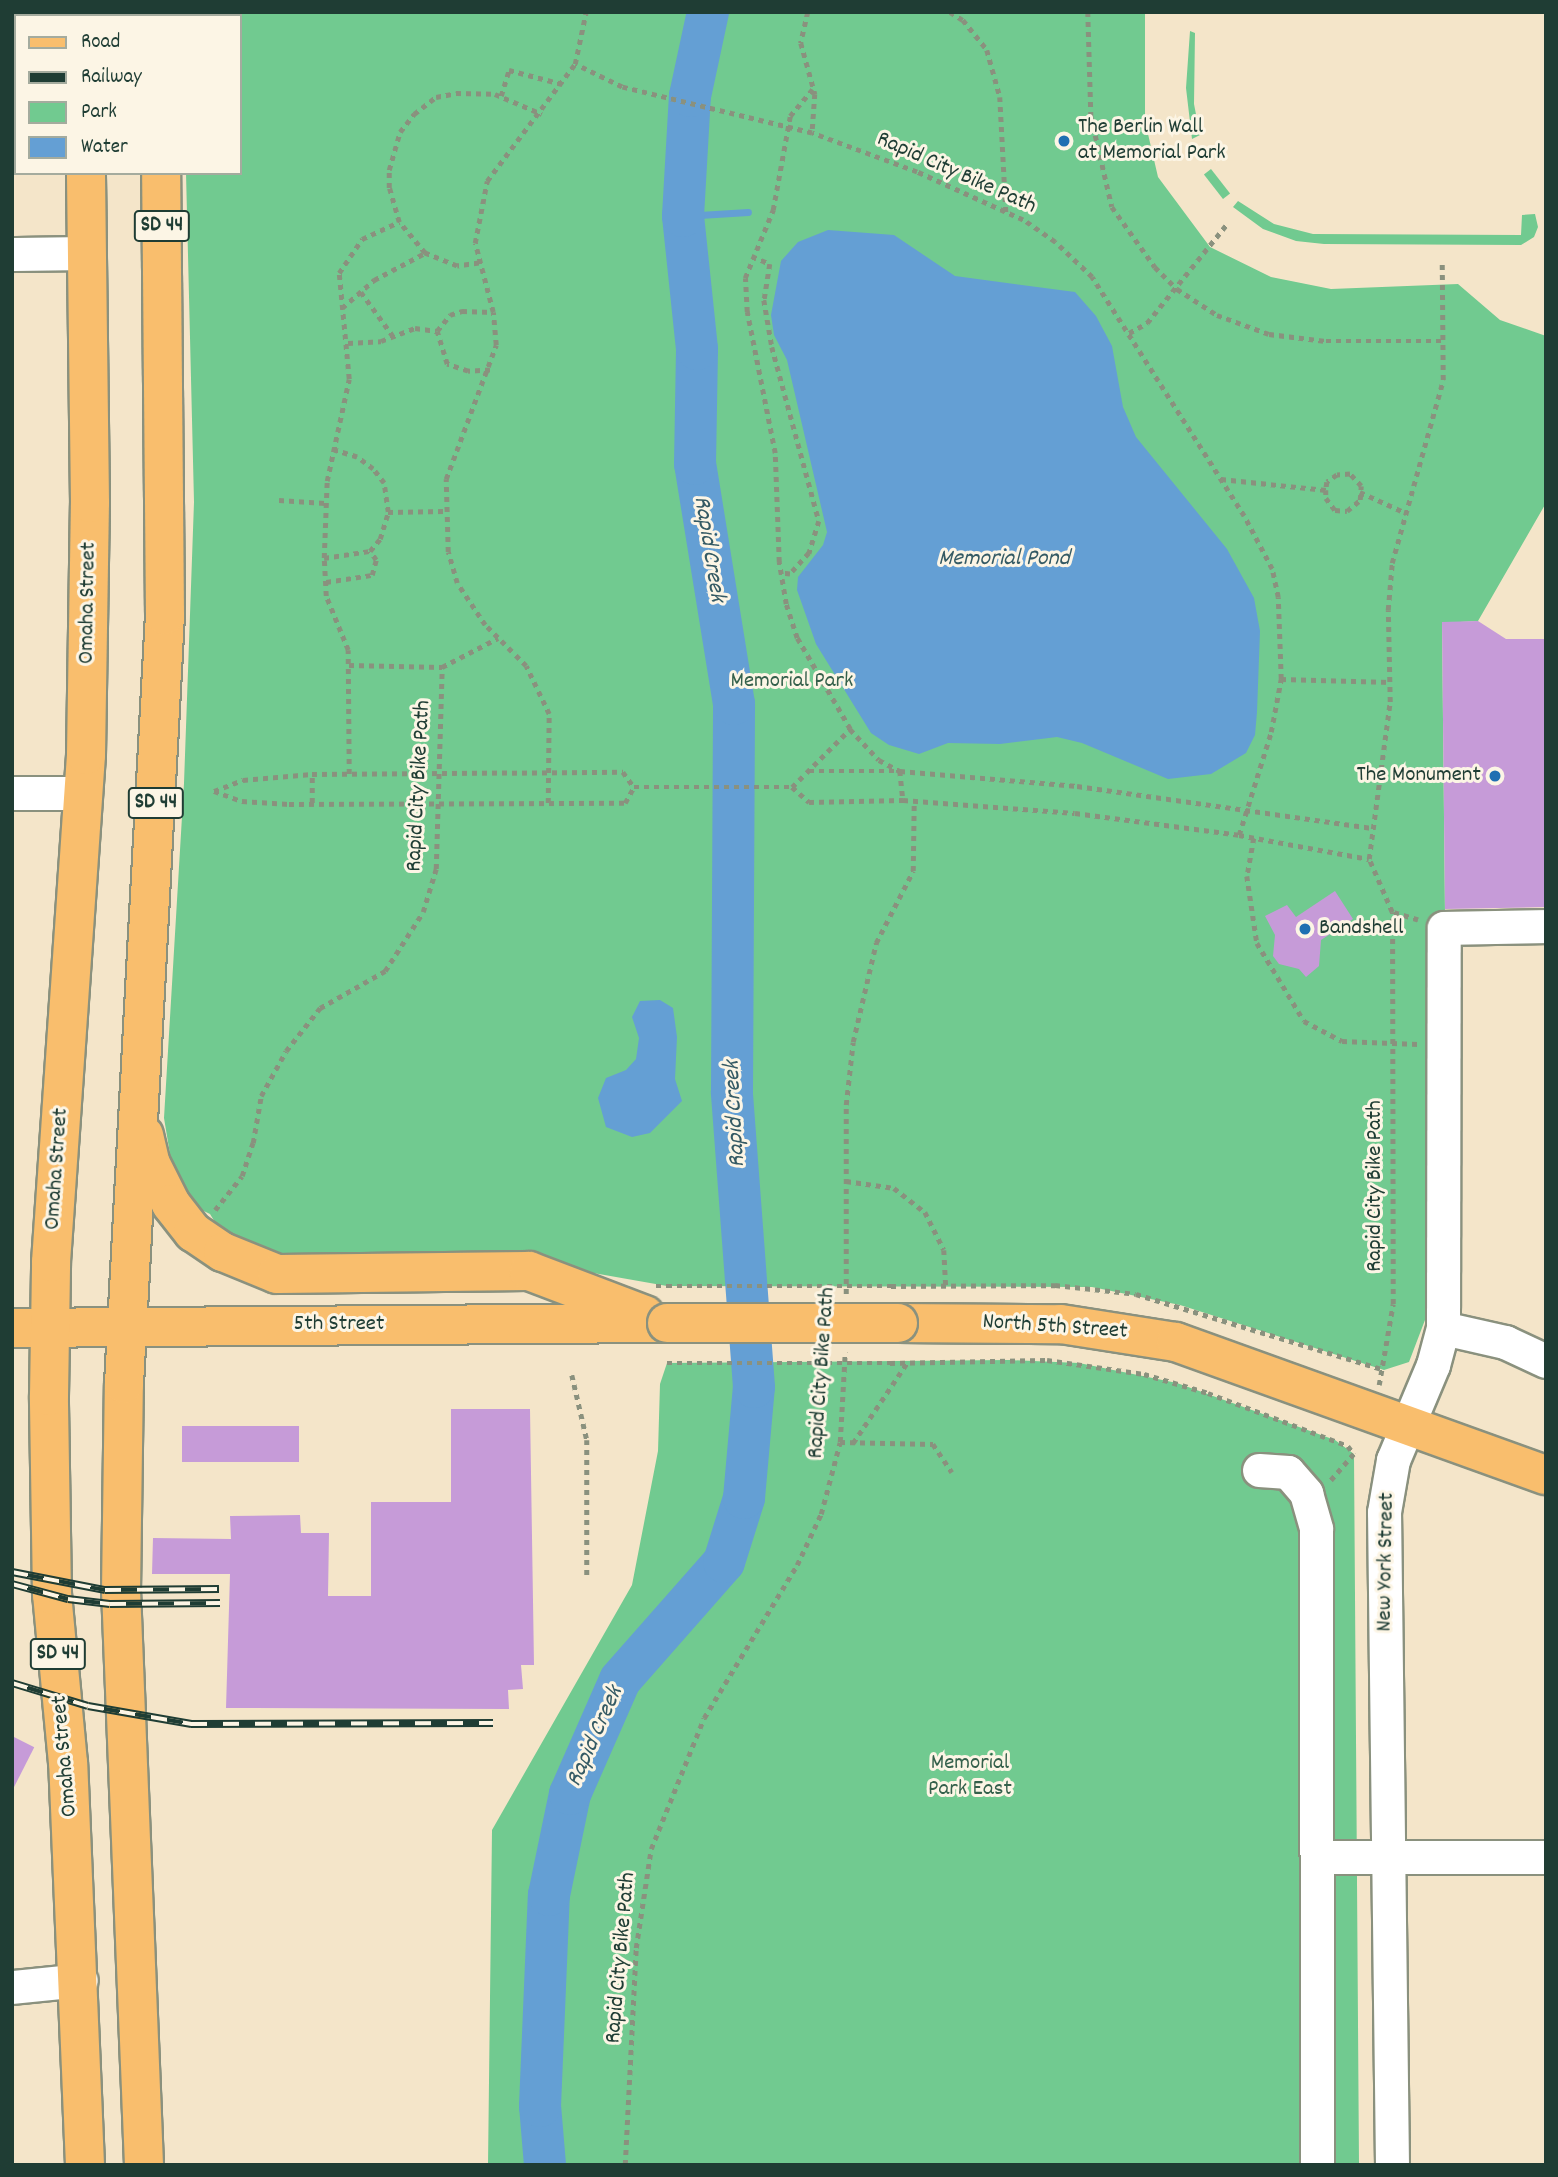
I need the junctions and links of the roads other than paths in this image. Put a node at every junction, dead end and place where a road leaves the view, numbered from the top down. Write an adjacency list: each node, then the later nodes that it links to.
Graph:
1 (86, 175): 3 (main road, Omaha Street / SD 44)
2 (161, 175): 8 (main road, SD 44)
3 (87, 253): 4 (street); 6 (main road, Omaha Street / SD 44)
4 (12, 254)
5 (12, 793): 6 (street)
6 (85, 793): 11 (main road, Omaha Street / SD 44)
7 (1546, 926): 12 (street, New York Street)
8 (139, 1112): 9 (main road); 10 (main road, SD 44)
9 (667, 1305): 10 (main road, 5th Street); 14 (main road, North 5th Street, bridge)
10 (127, 1326): 11 (main road, 5th Street); 23 (main road, SD 44)
11 (31, 1328): 20 (main road, Omaha Street / SD 44)
12 (1443, 1328): 13 (street); 14 (street, New York Street)
13 (1546, 1361)
14 (1406, 1428): 16 (main road, North 5th Street); 18 (street, New York Street)
15 (1259, 1470): 17 (street)
16 (1546, 1475)
17 (1317, 1857): 18 (street); 24 (street)
18 (1390, 1857): 19 (street); 25 (street, New York Street)
19 (1546, 1857)
20 (80, 1980): 21 (street); 22 (main road, Omaha Street / SD 44)
21 (12, 1987)
22 (85, 2165)
23 (144, 2165)
24 (1317, 2165)
25 (1392, 2165)

